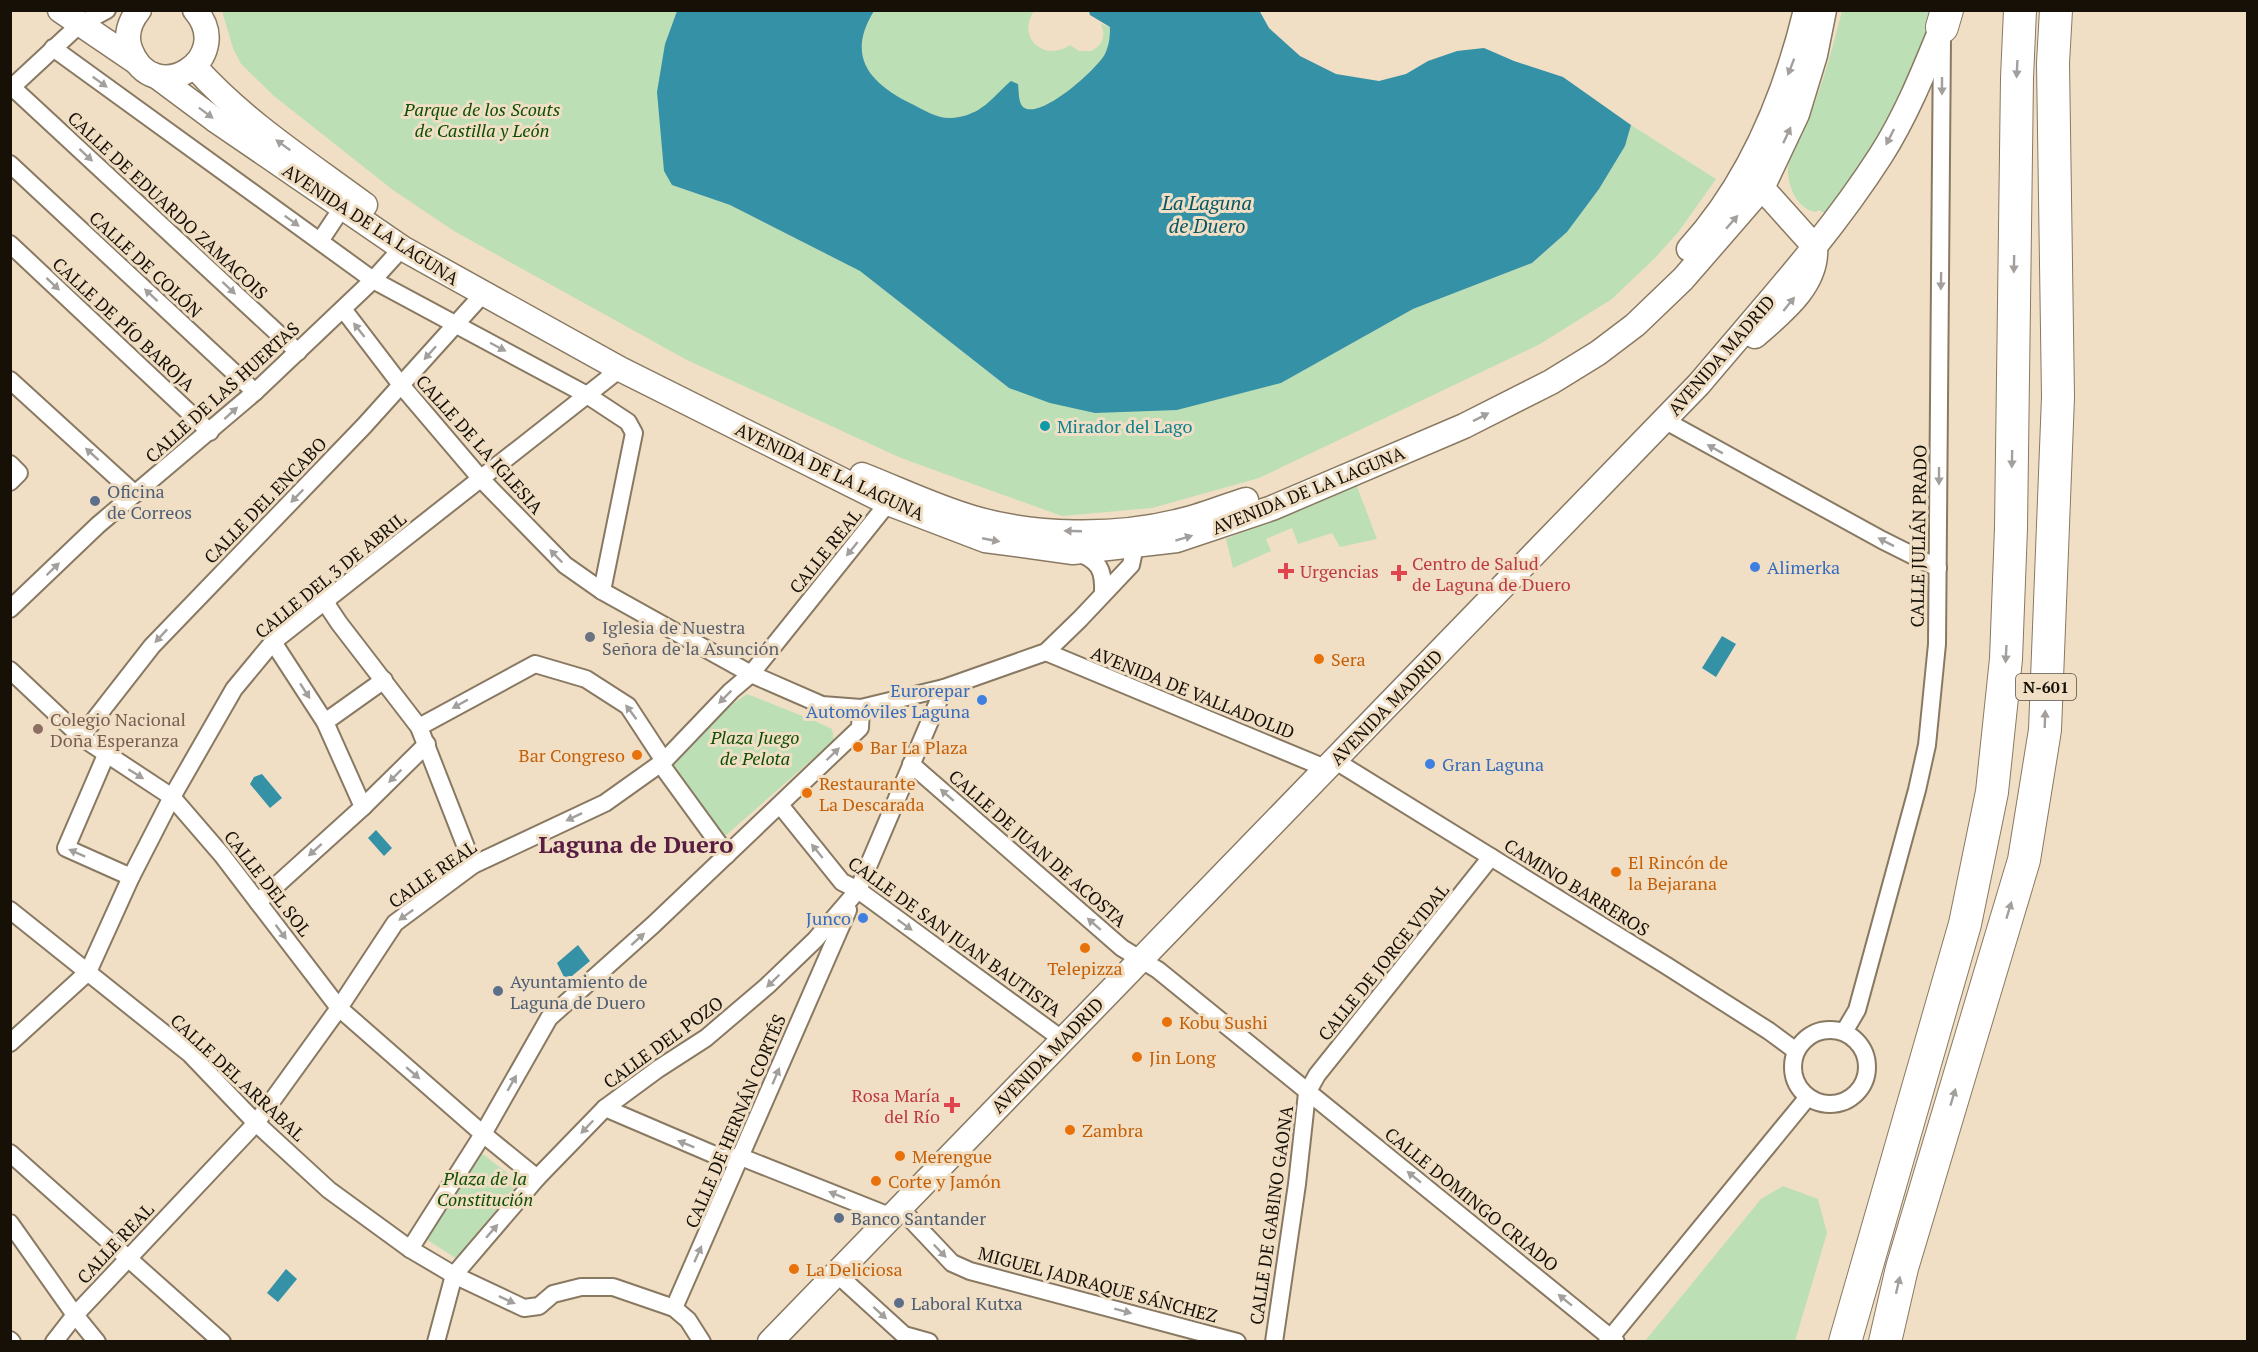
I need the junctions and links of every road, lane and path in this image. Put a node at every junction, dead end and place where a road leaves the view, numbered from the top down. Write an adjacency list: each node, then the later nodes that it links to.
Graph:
1 (60, 10): 10 (street)
2 (107, 10): 10 (street)
3 (195, 10): 13 (street)
4 (1806, 10): 16 (street, AVENIDA DE LA LAGUNA, one-way to 16)
5 (1824, 10): 18 (street, AVENIDA DE LA LAGUNA, one-way to 5)
6 (2020, 10): 108 (highway, N-601, one-way to 108)
7 (2056, 10): 109 (highway, N-601, one-way to 7)
8 (134, 11): 12 (street)
9 (1944, 19): 22 (street, one-way to 22); 43 (street, CALLE JULIÁN PRADO, one-way to 43)
10 (79, 25): 11 (street); 12 (street)
11 (52, 48): 15 (street); 20 (street, one-way to 20)
12 (135, 61): 14 (street, AVENIDA DE LA LAGUNA)
13 (195, 67): 14 (street); 41 (street, AVENIDA DE LA LAGUNA, one-way to 13)
14 (159, 78): 19 (street, AVENIDA DE LA LAGUNA, one-way to 19)
15 (11, 88): 28 (street, CALLE DE EDUARDO ZAMACOIS, one-way to 28)
16 (1751, 161): 18 (street); 41 (street, AVENIDA DE LA LAGUNA)
17 (10, 164): 32 (street, CALLE DE COLÓN, one-way to 17)
18 (1762, 188): 22 (street); 41 (street, AVENIDA DE LA LAGUNA, one-way to 18)
19 (342, 208): 20 (street); 23 (street, AVENIDA DE LA LAGUNA)
20 (320, 241): 24 (street)
21 (10, 244): 35 (street, CALLE DE PÍO BAROJA, one-way to 35)
22 (1815, 247): 34 (street, AVENIDA MADRID)
23 (402, 248): 24 (street, CALLE DE LAS HUERTAS); 25 (street, AVENIDA DE LA LAGUNA)
24 (373, 280): 26 (street, CALLE DE LAS HUERTAS); 27 (street)
25 (483, 294): 27 (street, CALLE DEL ENCABO); 29 (street, AVENIDA DE LA LAGUNA)
26 (343, 309): 28 (street, CALLE DE LAS HUERTAS); 31 (street, CALLE DE LA IGLESIA, one-way to 26)
27 (455, 325): 31 (street, CALLE DEL ENCABO, one-way to 31); 33 (street, one-way to 33)
28 (298, 352): 32 (street, CALLE DE LAS HUERTAS)
29 (620, 369): 33 (street, CALLE DEL 3 DE ABRIL); 40 (street, AVENIDA DE LA LAGUNA)
30 (10, 380): 39 (street, one-way to 30)
31 (401, 385): 37 (street, CALLE DE LA IGLESIA); 57 (street, CALLE DEL ENCABO, one-way to 57)
32 (255, 392): 35 (street, CALLE DE LAS HUERTAS, one-way to 32)
33 (587, 395): 37 (street, CALLE DEL 3 DE ABRIL); 44 (street)
34 (1664, 420): 43 (street, one-way to 34); 62 (street, AVENIDA MADRID)
35 (210, 432): 39 (street, CALLE DE LAS HUERTAS)
36 (10, 464): 38 (street)
37 (481, 479): 44 (street, CALLE DE LA IGLESIA, one-way to 37); 46 (street, CALLE DEL 3 DE ABRIL)
38 (10, 483)
39 (135, 494): 47 (street, CALLE DE LAS HUERTAS, one-way to 39)
40 (888, 503): 42 (street, AVENIDA DE LA LAGUNA, one-way to 42); 51 (street, CALLE REAL, one-way to 51)
41 (1133, 538): 42 (street, AVENIDA DE LA LAGUNA); 45 (street)
42 (1077, 552): 45 (street)
43 (1938, 568): 78 (street, CALLE JULIÁN PRADO)
44 (602, 591): 51 (street, CALLE DE LA IGLESIA)
45 (1103, 593): 49 (street)
46 (326, 600): 48 (street, CALLE DEL 3 DE ABRIL); 52 (street)
47 (10, 609)
48 (273, 642): 55 (street, one-way to 55); 63 (street, CALLE DEL 3 DE ABRIL)
49 (1046, 652): 53 (street, CALLE DE LA IGLESIA); 62 (street, AVENIDA DE VALLADOLID)
50 (10, 670): 57 (street, CALLE DEL SOL)
51 (751, 674): 54 (street, CALLE DE LA IGLESIA); 60 (street, CALLE REAL, one-way to 60)
52 (384, 680): 55 (street); 56 (street)
53 (944, 688): 54 (street, CALLE DE LA IGLESIA); 61 (street)
54 (861, 708): 64 (street, one-way to 54)
55 (325, 722): 65 (street)
56 (419, 727): 58 (street); 60 (street, one-way to 56)
57 (81, 737): 59 (street, CALLE DEL SOL)
58 (427, 744): 65 (street, one-way to 65); 68 (street)
59 (106, 755): 63 (street, CALLE DEL SOL, one-way to 63); 69 (street, one-way to 59)
60 (662, 762): 66 (street); 68 (street, CALLE REAL, one-way to 68)
61 (911, 764): 70 (street); 75 (street, CALLE DE JUAN DE ACOSTA, one-way to 61)
62 (1330, 764): 67 (street, CAMINO BARREROS); 75 (street, AVENIDA MADRID)
63 (172, 797): 69 (street, CALLE DEL 3 DE ABRIL); 71 (street, CALLE DEL SOL)
64 (780, 805): 66 (street); 70 (street, CALLE DE SAN JUAN BAUTISTA, one-way to 64)
65 (363, 807): 71 (street, one-way to 71)
66 (727, 855): 86 (street, one-way to 66)
67 (1491, 857): 81 (street, CAMINO BARREROS); 82 (street, CALLE DE JORGE VIDAL)
68 (473, 865): 77 (street, CALLE REAL, one-way to 77)
69 (130, 877): 76 (street, CALLE DEL 3 DE ABRIL)
70 (858, 890): 73 (street, CALLE DEL POZO); 74 (street, CALLE DE HERNÁN CORTÉS); 79 (street, CALLE DE SAN JUAN BAUTISTA, one-way to 79)
71 (258, 902): 77 (street, CALLE DEL SOL, one-way to 77)
72 (10, 910): 76 (street, CALLE DEL ARRABAL)
73 (815, 940): 74 (street); 84 (street, CALLE DEL POZO, one-way to 84)
74 (830, 948): 88 (street, CALLE DE HERNÁN CORTÉS, one-way to 74)
75 (1140, 960): 79 (street, AVENIDA MADRID); 82 (street, CALLE DE JUAN DE ACOSTA)
76 (88, 972): 80 (street, CALLE DEL 3 DE ABRIL); 85 (street, CALLE DEL ARRABAL)
77 (339, 1008): 85 (street, CALLE REAL); 86 (street, CALLE DEL SOL, one-way to 86)
78 (1844, 1032): 81 (street); 83 (street)
79 (1063, 1040): 90 (street, AVENIDA MADRID)
80 (10, 1043)
81 (1796, 1051): 83 (street)
82 (1307, 1093): 98 (street, CALLE DOMINGO CRIADO, one-way to 82); 107 (street, CALLE DE GABINO GAONA)
83 (1808, 1097): 98 (street)
84 (605, 1108): 88 (street, one-way to 84); 89 (street, CALLE DEL POZO, one-way to 89)
85 (256, 1122): 92 (street, CALLE DEL ARRABAL); 93 (street, CALLE REAL)
86 (483, 1134): 89 (street); 92 (street)
87 (10, 1153): 93 (street)
88 (741, 1157): 90 (street, one-way to 88); 96 (street, CALLE DE HERNÁN CORTÉS, one-way to 88)
89 (537, 1178): 95 (street, one-way to 89)
90 (896, 1213): 94 (street, AVENIDA MADRID); 106 (street, MIGUEL JADRAQUE SÁNCHEZ, one-way to 106)
91 (10, 1223): 97 (street)
92 (410, 1249): 95 (street)
93 (129, 1257): 97 (street, CALLE REAL); 101 (street)
94 (837, 1274): 104 (street, AVENIDA MADRID); 105 (street, one-way to 105)
95 (454, 1275): 96 (street, one-way to 96); 102 (street)
96 (674, 1308): 103 (street)
97 (75, 1315): 99 (street, CALLE REAL); 100 (street)
98 (1611, 1340)
99 (54, 1341)
100 (97, 1341)
101 (222, 1341)
102 (436, 1341)
103 (702, 1341)
104 (770, 1341)
105 (929, 1341)
106 (1238, 1341)
107 (1274, 1341)
108 (1845, 1341)
109 (1885, 1341)

